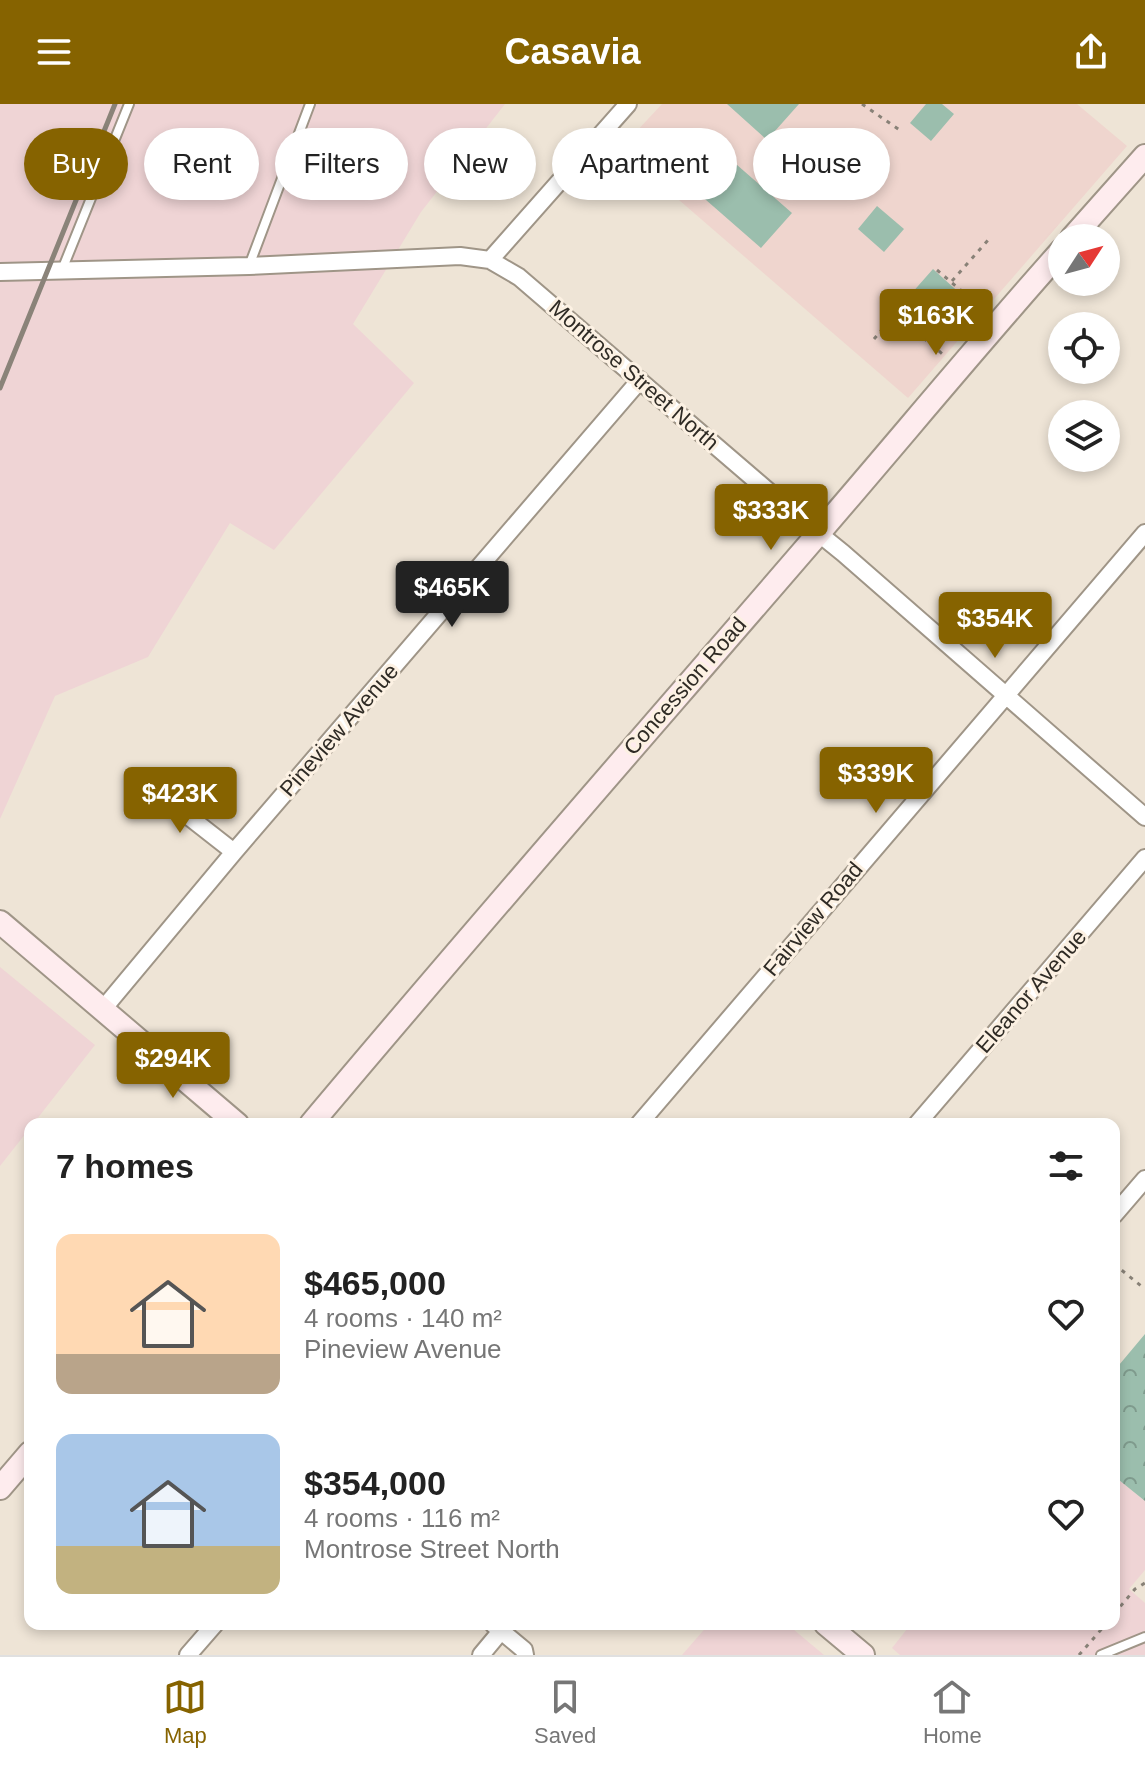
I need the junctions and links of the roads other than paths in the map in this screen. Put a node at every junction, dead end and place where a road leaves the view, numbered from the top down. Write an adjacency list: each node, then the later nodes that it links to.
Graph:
1 (129, 104): 9 (lane)
2 (310, 104): 7 (lane)
3 (628, 104): 6 (street)
4 (1145, 156): 5 (main road)
5 (1084, 224)
6 (490, 260): 7 (street, Montrose Street North); 11 (street, Montrose Street North)
7 (249, 266): 9 (street, Montrose Street North)
8 (1048, 266): 12 (main road, Concession Road)
9 (62, 270): 10 (street, Montrose Street North)
10 (0, 272)
11 (640, 380): 12 (street, Montrose Street North); 17 (street, Pineview Avenue)
12 (818, 533): 14 (street, Montrose Street North); 22 (main road, Concession Road)
13 (1145, 533): 14 (street, Fairview Road)
14 (1004, 695): 16 (street, Montrose Street North); 23 (street, Fairview Road)
15 (151, 787): 17 (street)
16 (1145, 817)
17 (234, 852): 20 (street, Pineview Avenue)
18 (1145, 858): 24 (street, Eleanor Avenue)
19 (0, 922): 20 (main road)
20 (103, 1009): 21 (main road)
21 (230, 1118)
22 (316, 1118)
23 (644, 1118)
24 (925, 1118)
25 (1145, 1179): 26 (street)
26 (1120, 1208)
27 (24, 1460): 28 (main road)
28 (0, 1488)
29 (210, 1630): 34 (street)
30 (496, 1630): 35 (street)
31 (499, 1630): 36 (street)
32 (833, 1630): 37 (main road)
33 (1145, 1637): 38 (lane)
34 (188, 1655)
35 (481, 1655)
36 (525, 1655)
37 (863, 1655)
38 (1101, 1655)

